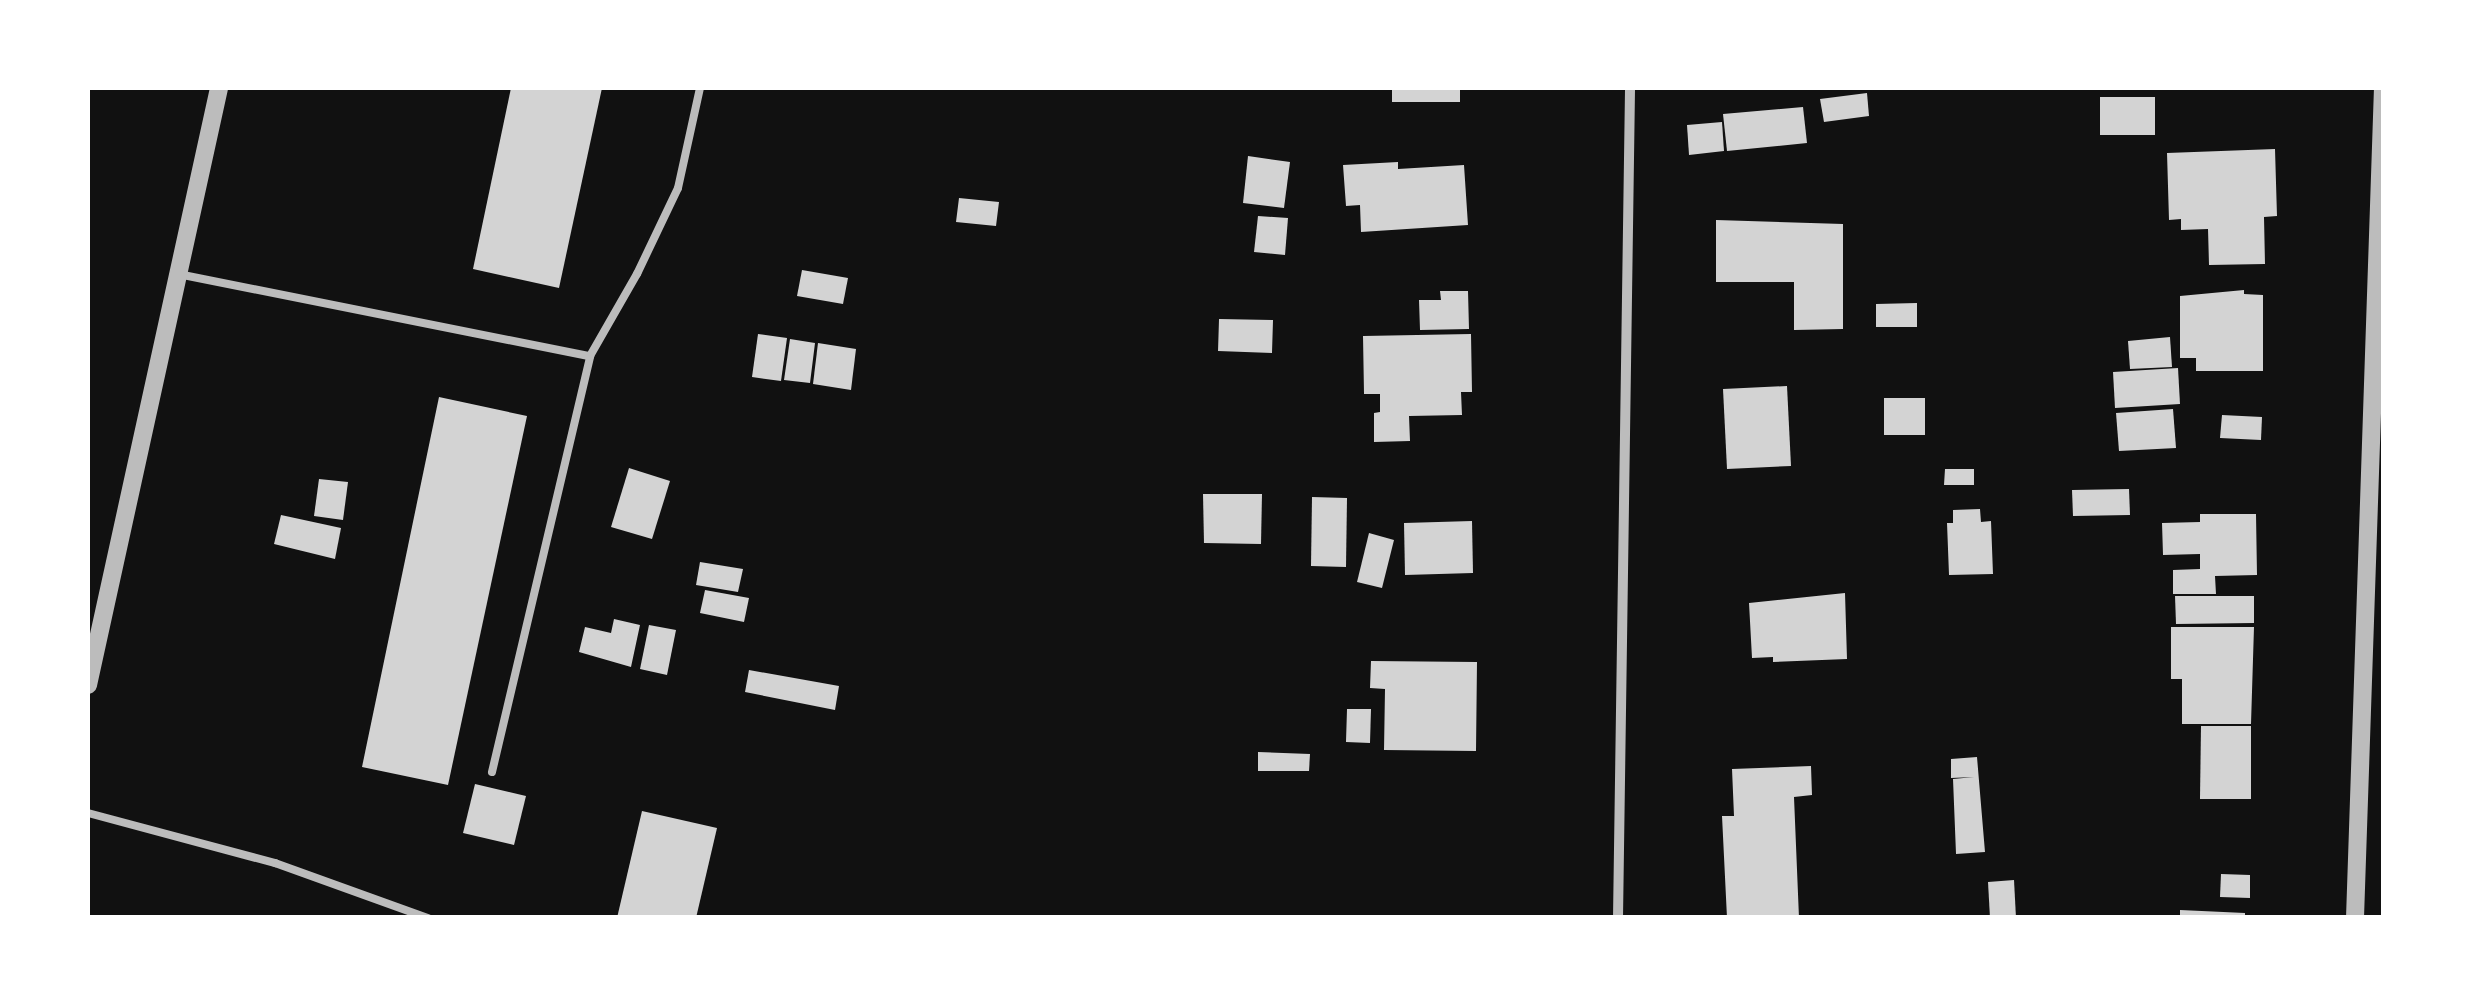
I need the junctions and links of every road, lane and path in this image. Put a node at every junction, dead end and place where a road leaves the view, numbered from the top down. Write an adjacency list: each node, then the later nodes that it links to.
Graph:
1 (218, 88): 5 (street)
2 (700, 88): 6 (lane)
3 (1630, 88): 11 (street)
4 (2383, 88): 12 (street)
5 (178, 274): 6 (lane); 7 (street)
6 (590, 356): 8 (lane)
7 (88, 685)
8 (492, 772)
9 (88, 813): 10 (lane)
10 (428, 918)
11 (1618, 918)
12 (2355, 918)

